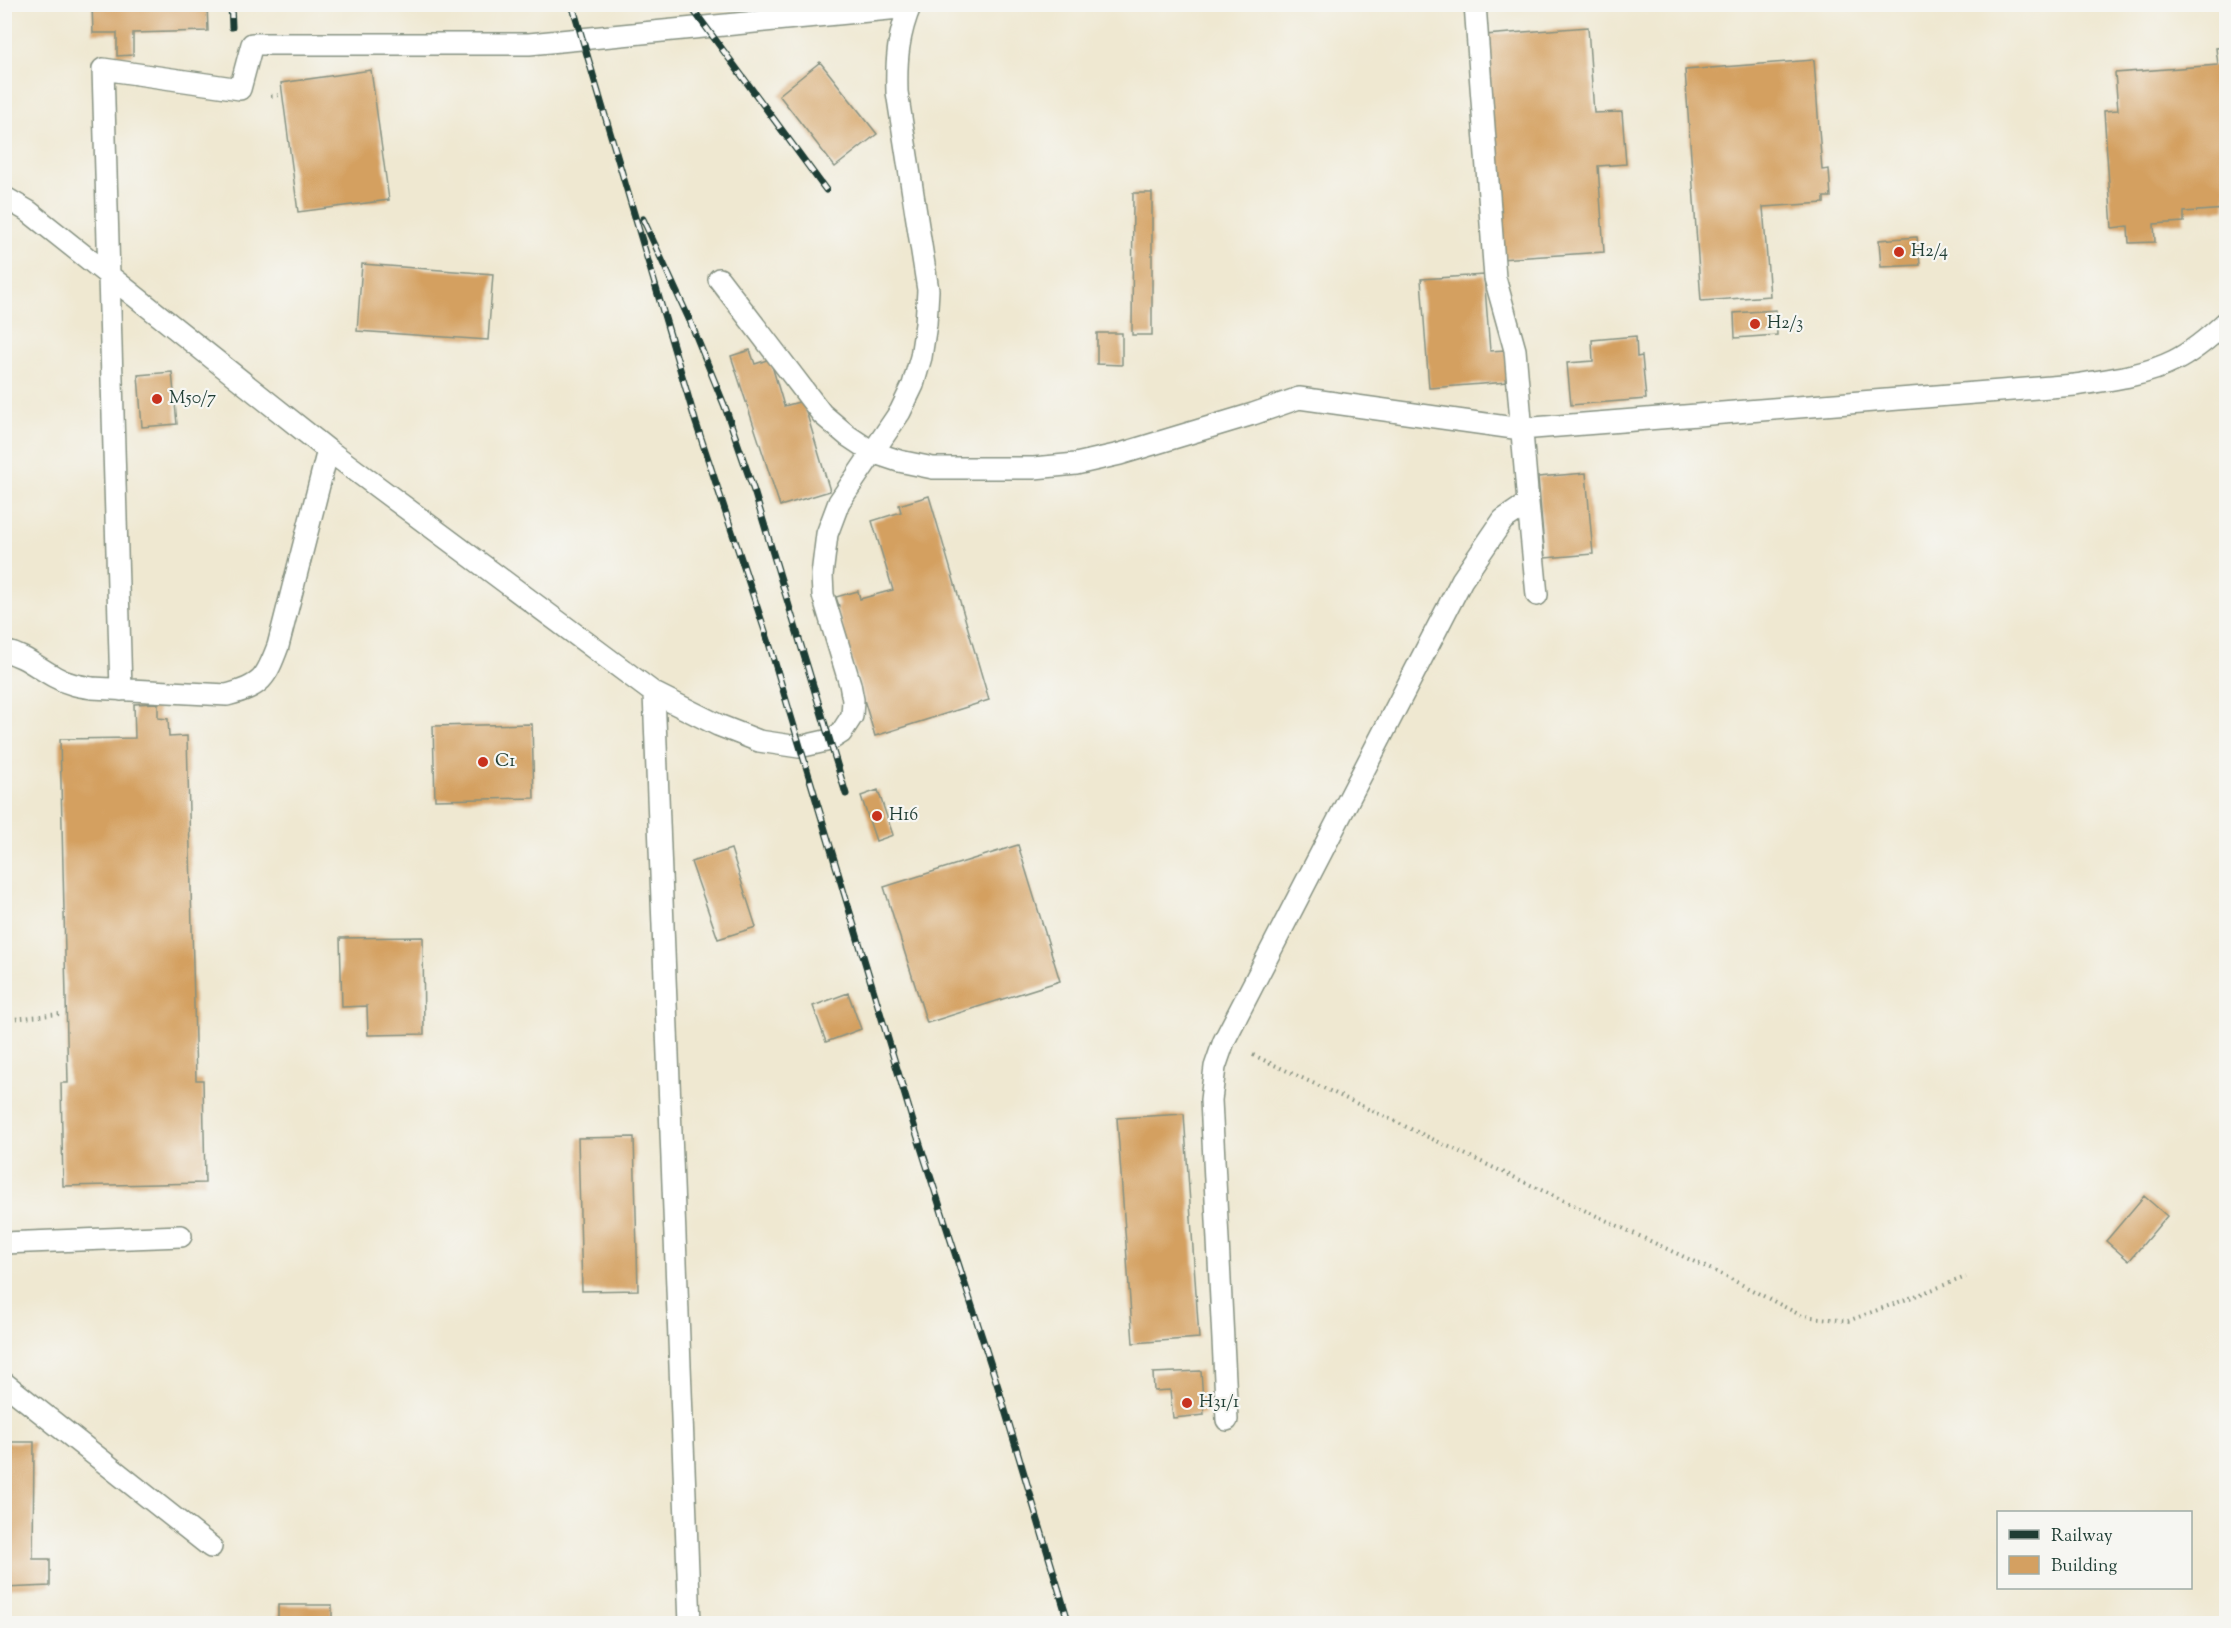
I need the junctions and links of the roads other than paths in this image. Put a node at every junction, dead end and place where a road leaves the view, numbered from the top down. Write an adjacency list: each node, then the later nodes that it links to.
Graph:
1 (1475, 4): 7 (lane)
2 (911, 6): 4 (lane); 9 (lane)
3 (4, 197): 4 (lane)
4 (110, 275): 8 (lane); 13 (lane)
5 (719, 279): 9 (lane)
6 (2226, 322): 7 (lane)
7 (1521, 429): 9 (lane); 10 (lane)
8 (328, 450): 13 (lane); 14 (lane)
9 (872, 452): 14 (lane)
10 (1528, 503): 11 (lane); 18 (lane)
11 (1537, 595)
12 (4, 651): 13 (lane)
13 (121, 690)
14 (654, 693): 20 (lane)
15 (181, 1236): 16 (lane)
16 (4, 1243)
17 (4, 1383): 19 (lane)
18 (1227, 1420)
19 (210, 1547)
20 (690, 1623)

